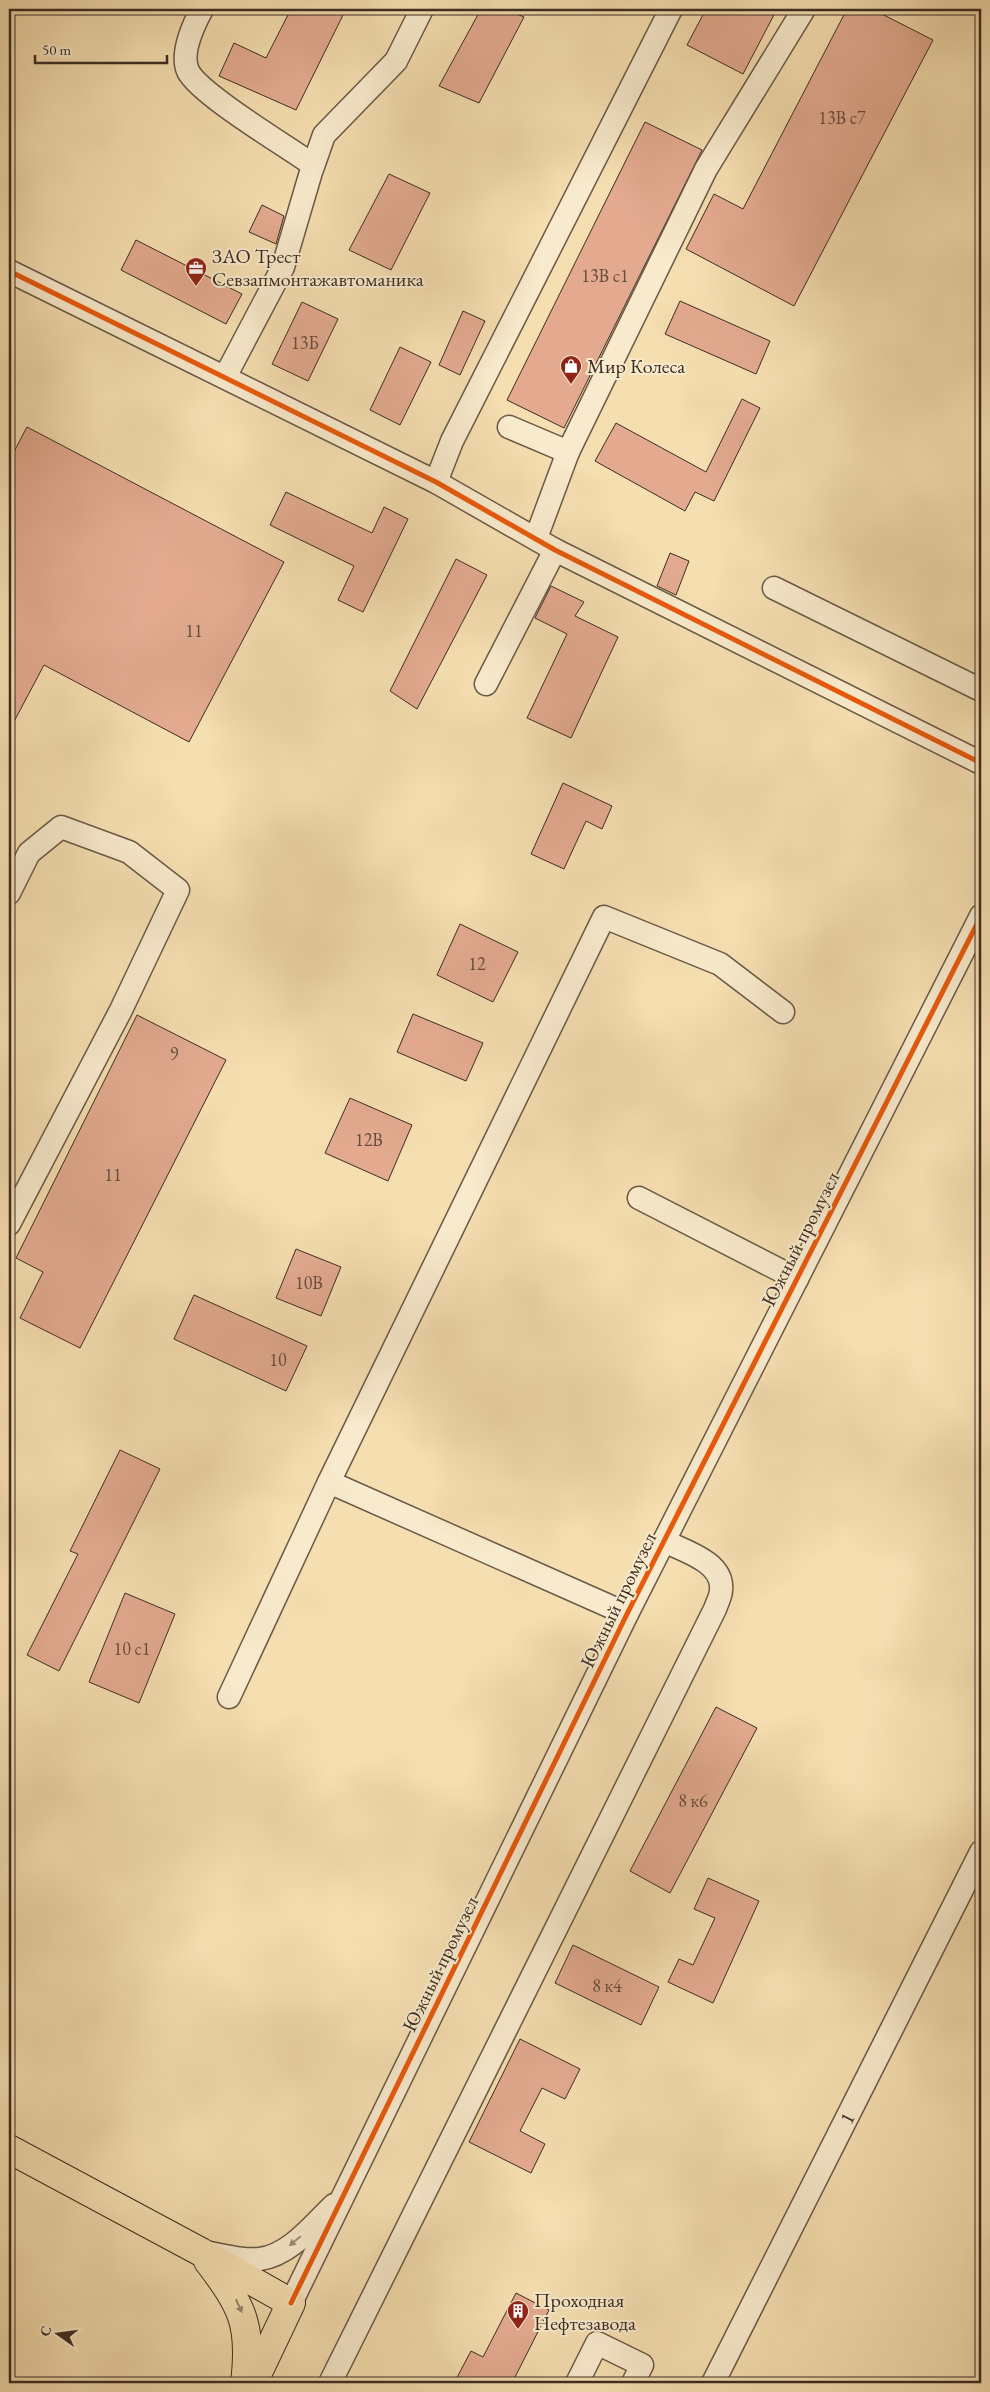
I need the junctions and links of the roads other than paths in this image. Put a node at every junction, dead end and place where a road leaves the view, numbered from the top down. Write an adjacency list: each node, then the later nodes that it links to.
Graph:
1 (202, 9): 5 (street)
2 (422, 9): 5 (street)
3 (670, 9): 10 (street)
4 (804, 9): 9 (street)
5 (313, 165): 7 (street)
6 (9, 271): 7 (street)
7 (225, 377): 10 (street)
8 (509, 427): 9 (street)
9 (568, 452): 11 (street)
10 (436, 482): 11 (street)
11 (546, 544): 13 (street); 15 (street)
12 (774, 588): 14 (street)
13 (486, 684)
14 (981, 690)
15 (981, 763)
16 (9, 894): 20 (street)
17 (981, 916): 21 (street, Южный промузел)
18 (783, 1012): 22 (street)
19 (639, 1198): 21 (street)
20 (9, 1224)
21 (797, 1279): 23 (street, Южный промузел)
22 (330, 1482): 24 (street); 25 (street)
23 (664, 1541): 24 (street, Южный промузел); 33 (street)
24 (627, 1614): 28 (street, Южный промузел)
25 (229, 1697)
26 (981, 1852): 36 (street, 1 / 1)
27 (9, 2149): 29 (main road)
28 (344, 2196): 29 (street, one-way to 29); 30 (street, Южный промузел)
29 (201, 2252): 30 (main road); 31 (main road, one-way to 31)
30 (292, 2303): 32 (main road, Южный промузел)
31 (245, 2383)
32 (254, 2383)
33 (330, 2383)
34 (577, 2383): 35 (street)
35 (633, 2383)
36 (713, 2383)

